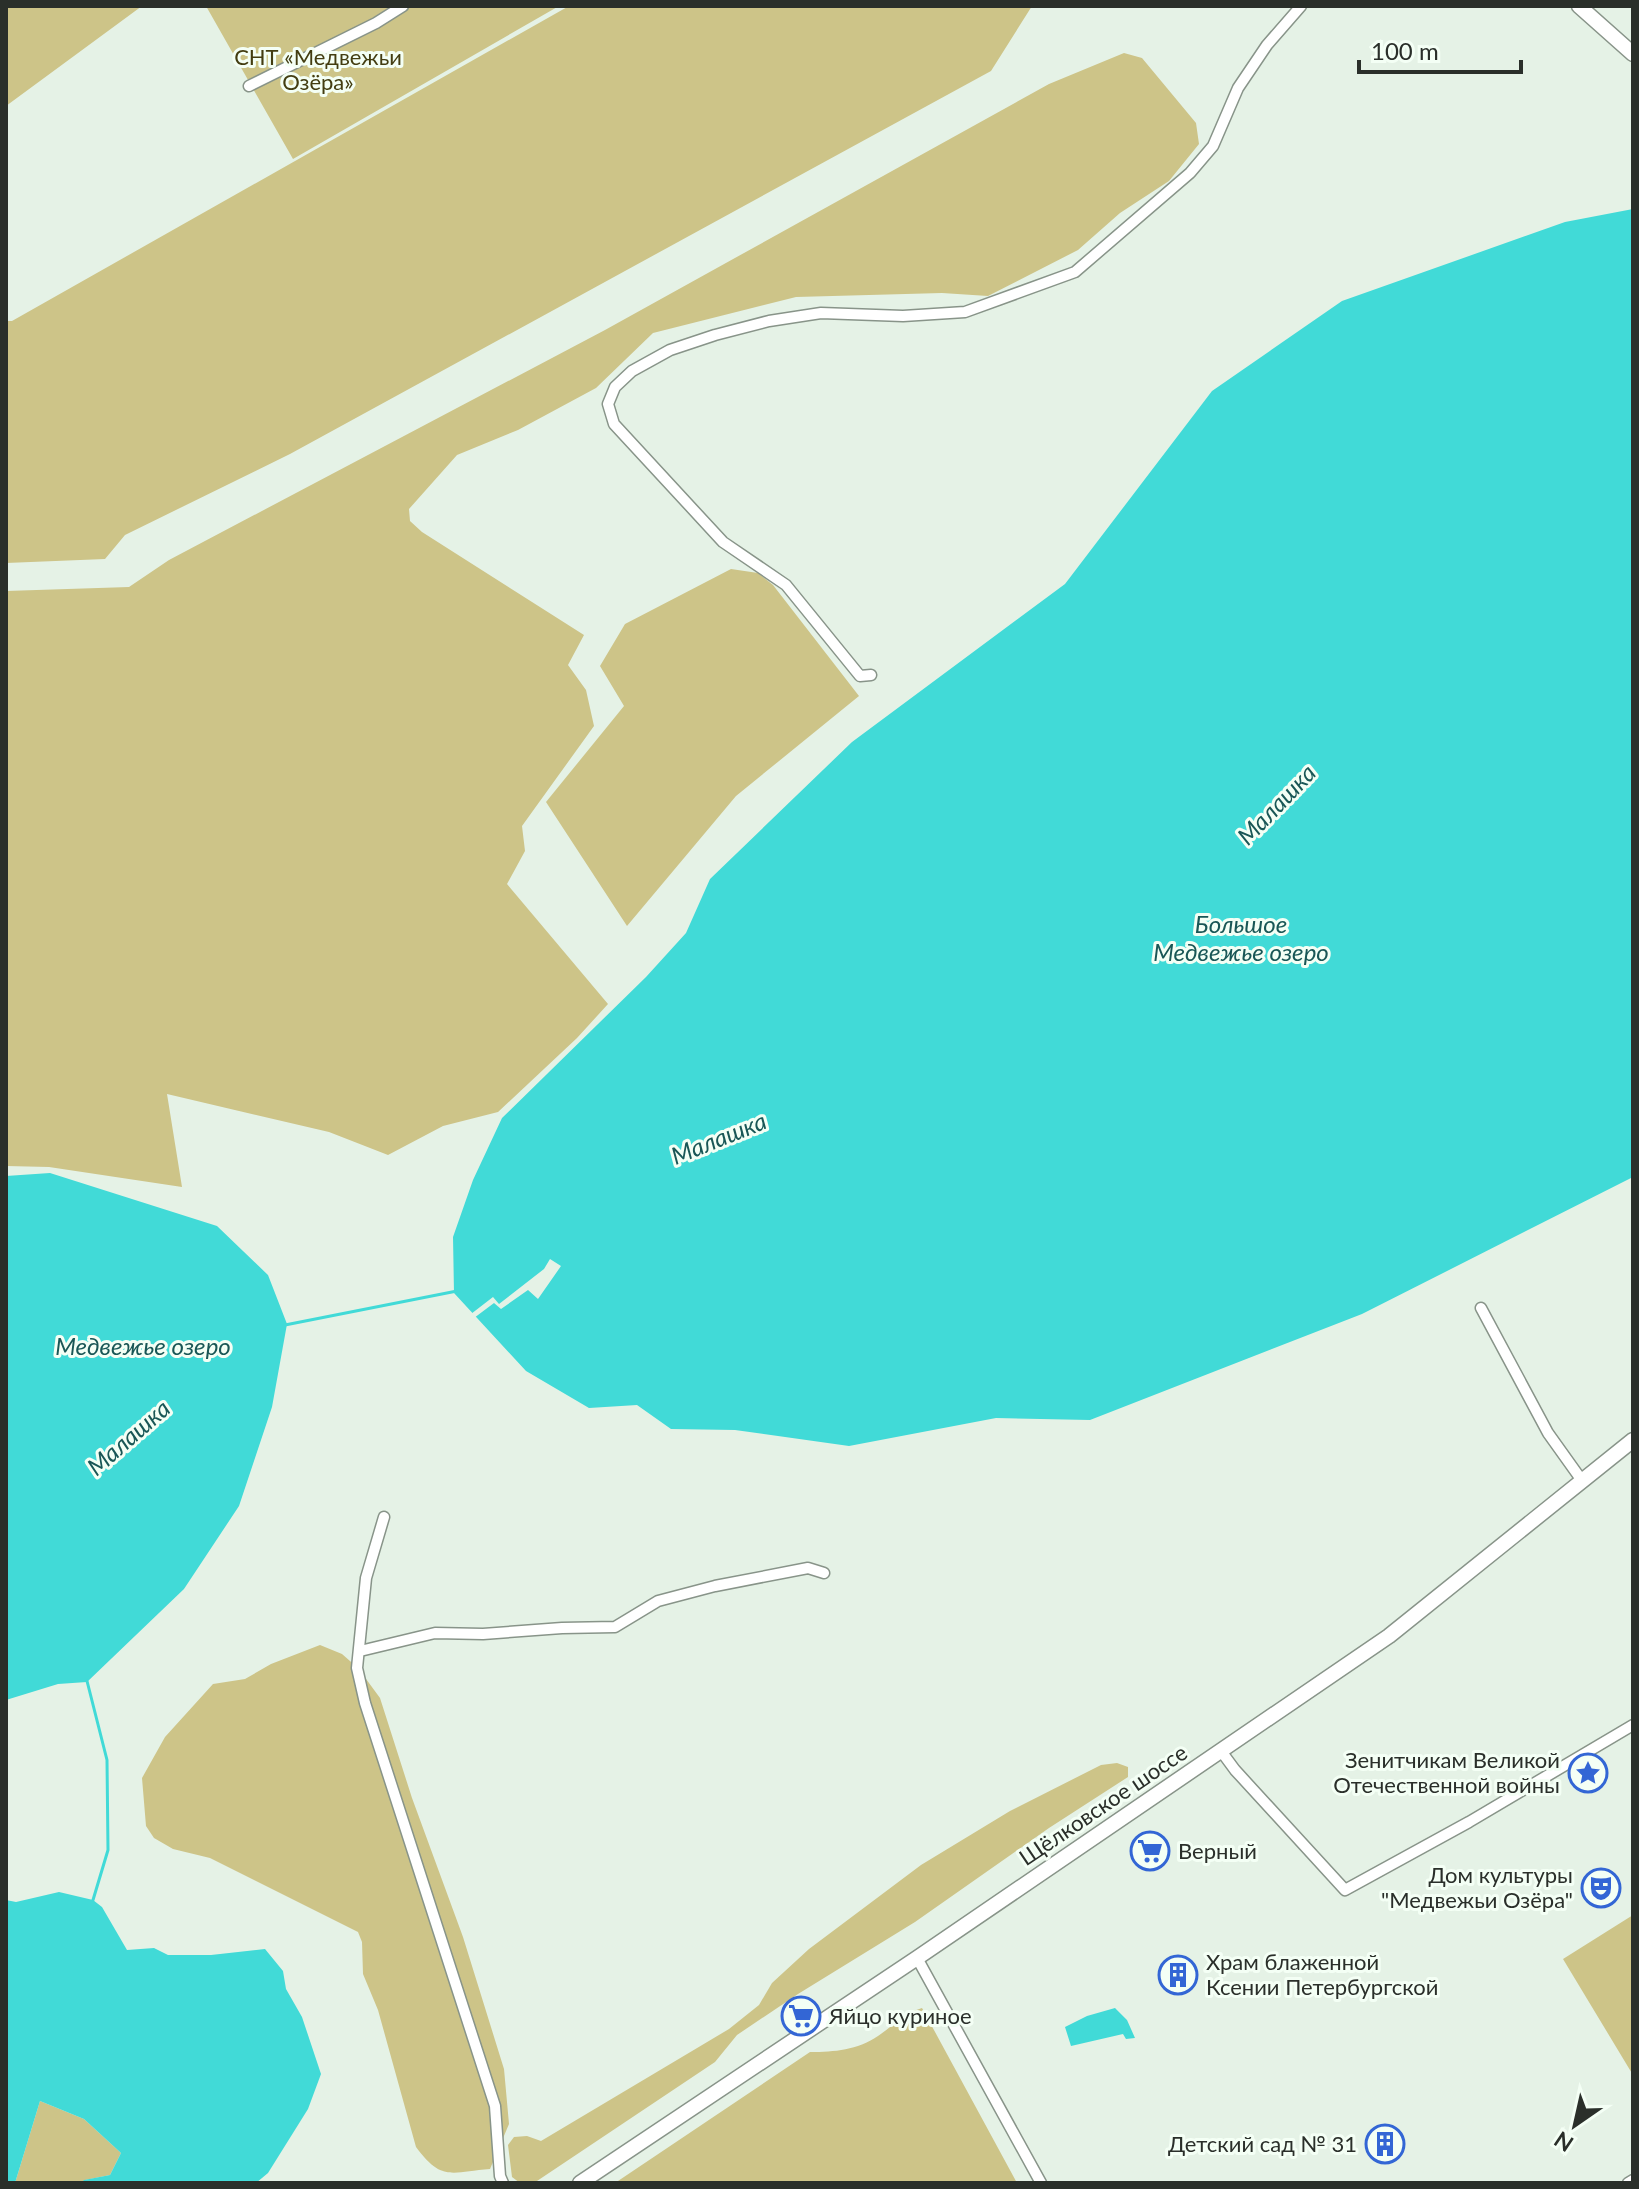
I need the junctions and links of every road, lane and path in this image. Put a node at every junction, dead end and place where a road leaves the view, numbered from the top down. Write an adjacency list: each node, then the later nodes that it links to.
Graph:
1 (403, 6): 5 (street)
2 (1301, 6): 6 (street)
3 (1579, 6): 4 (main road)
4 (1633, 54)
5 (249, 86)
6 (871, 675)
7 (1481, 1308): 9 (street)
8 (1633, 1440): 9 (main road, Щёлковское шоссе)
9 (1583, 1482): 14 (main road, Щёлковское шоссе)
10 (384, 1517): 12 (street)
11 (824, 1573): 12 (street)
12 (360, 1651): 16 (street)
13 (1633, 1725): 14 (street)
14 (1221, 1751): 15 (main road, Щёлковское шоссе)
15 (917, 1958): 17 (main road, Щёлковское шоссе); 18 (street)
16 (503, 2183)
17 (580, 2183)
18 (1041, 2183)

